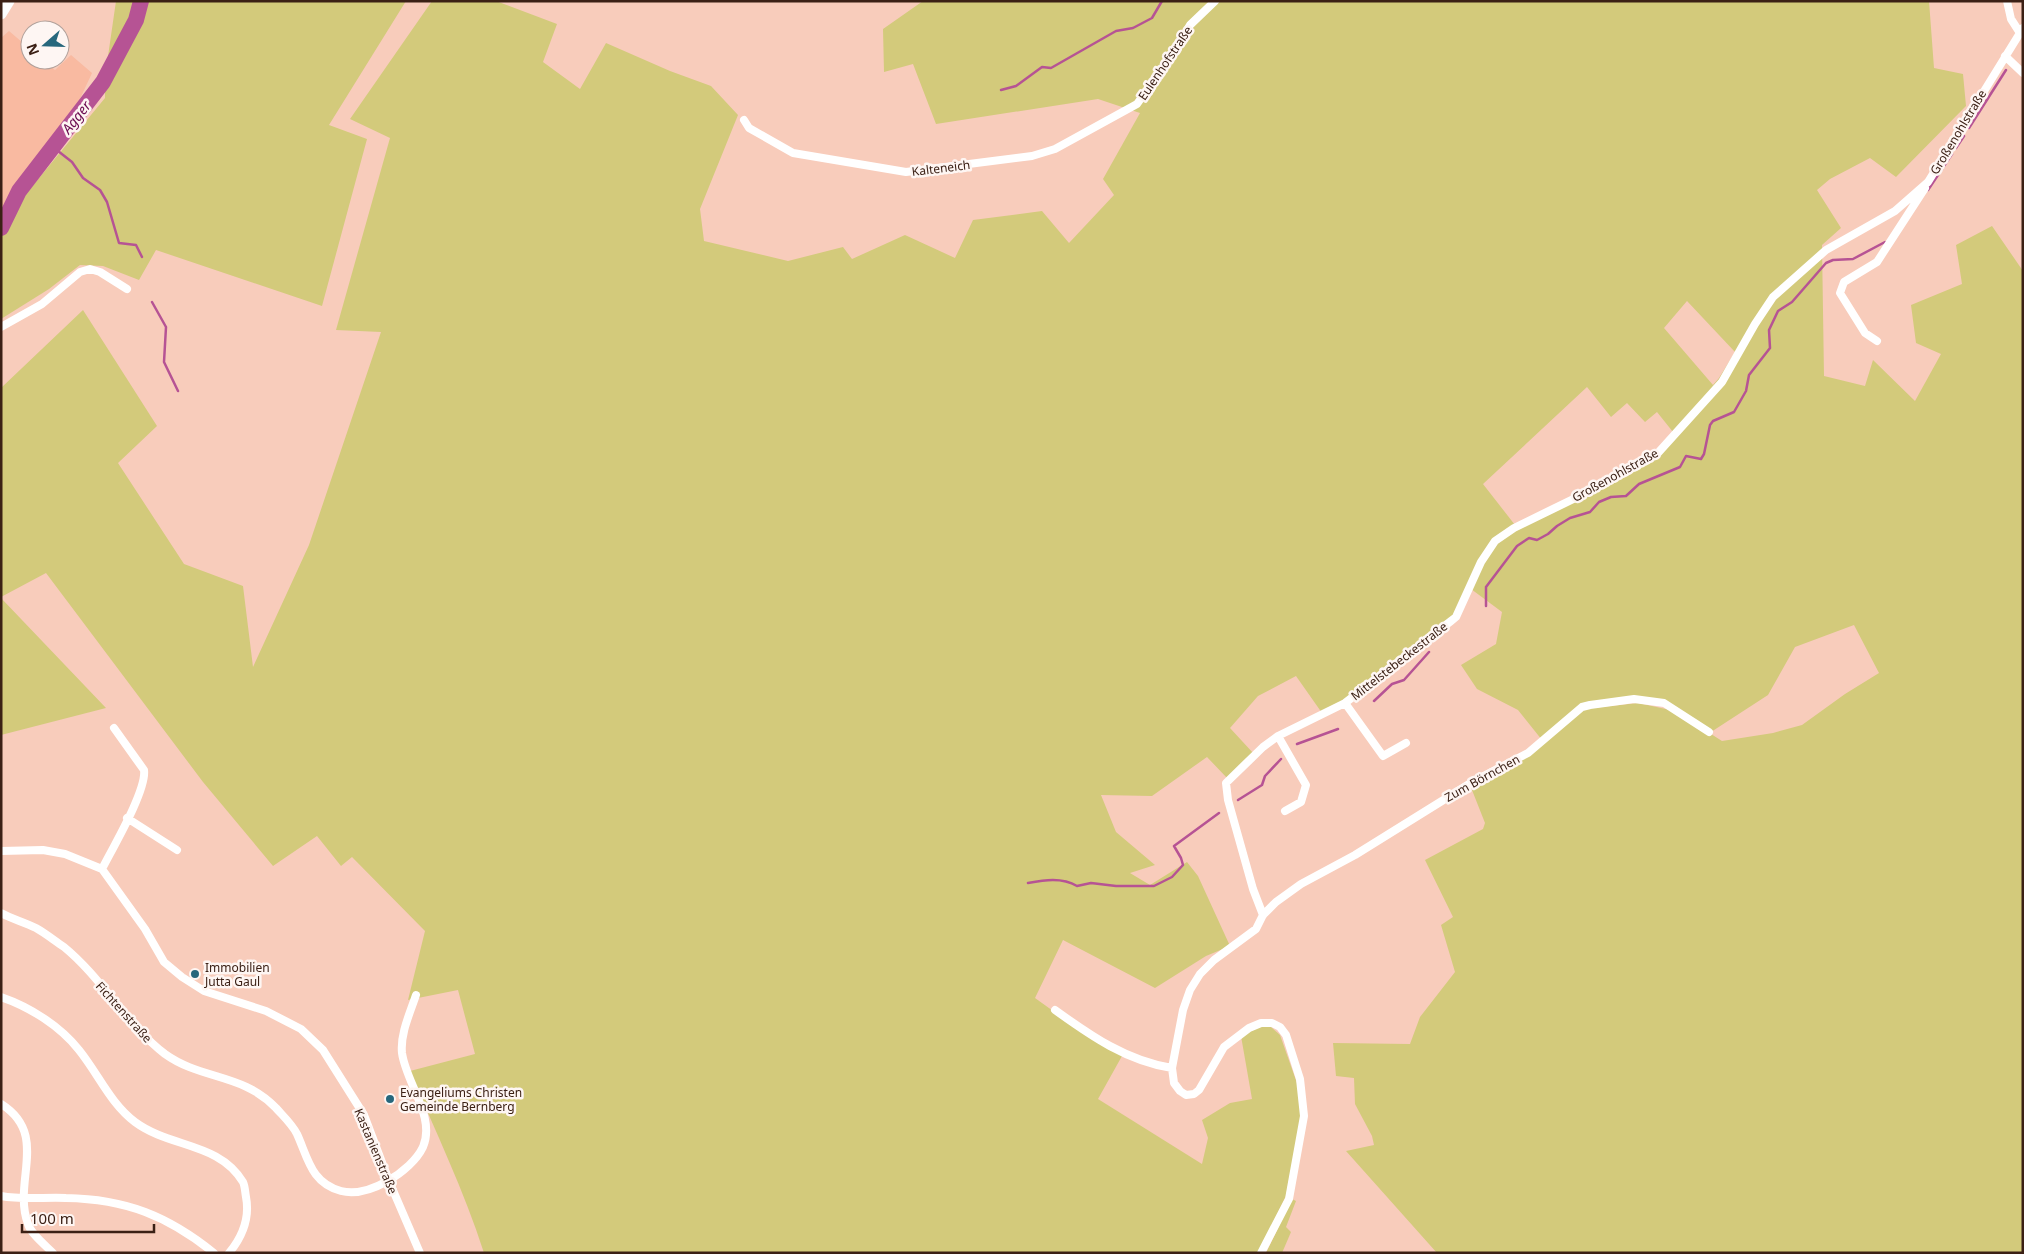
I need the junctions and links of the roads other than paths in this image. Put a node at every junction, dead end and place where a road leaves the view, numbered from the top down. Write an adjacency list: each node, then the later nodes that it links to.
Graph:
1 (9, 1): 4 (main road)
2 (1215, 1): 8 (street, Eulenhofstraße)
3 (2007, 1): 5 (street)
4 (1, 14)
5 (2021, 31): 6 (street, Großenohlstraße)
6 (2005, 56): 7 (street); 10 (street, Großenohlstraße)
7 (2023, 73)
8 (1137, 104): 9 (street, Kalteneich)
9 (744, 120)
10 (1928, 182): 13 (street); 14 (street, Großenohlstraße)
11 (128, 290): 12 (street)
12 (1, 327)
13 (1877, 341)
14 (1495, 541): 15 (street, Mittelstebeckestraße)
15 (1345, 703): 18 (street, Mittelstebeckestraße); 19 (street, Mittelstebeckestraße)
16 (114, 728): 21 (street)
17 (1709, 732): 26 (street, Zum Börnchen)
18 (1278, 736): 20 (street); 26 (street, Mittelstebeckestraße)
19 (1406, 743)
20 (1285, 811)
21 (128, 818): 23 (street); 24 (street)
22 (1, 850): 24 (street)
23 (177, 850)
24 (102, 869): 32 (street, Kastanienstraße)
25 (1, 913): 32 (street, Fichtenstraße)
26 (1263, 915): 30 (street)
27 (416, 995): 32 (street, Fichtenstraße)
28 (1, 997): 37 (street)
29 (1055, 1010): 30 (street)
30 (1172, 1068): 39 (street)
31 (1, 1104): 34 (street)
32 (389, 1181): 38 (street, Kastanienstraße)
33 (1, 1196): 34 (street)
34 (22, 1197): 35 (street); 36 (street)
35 (53, 1253)
36 (214, 1253)
37 (229, 1253)
38 (420, 1253)
39 (1261, 1253)

